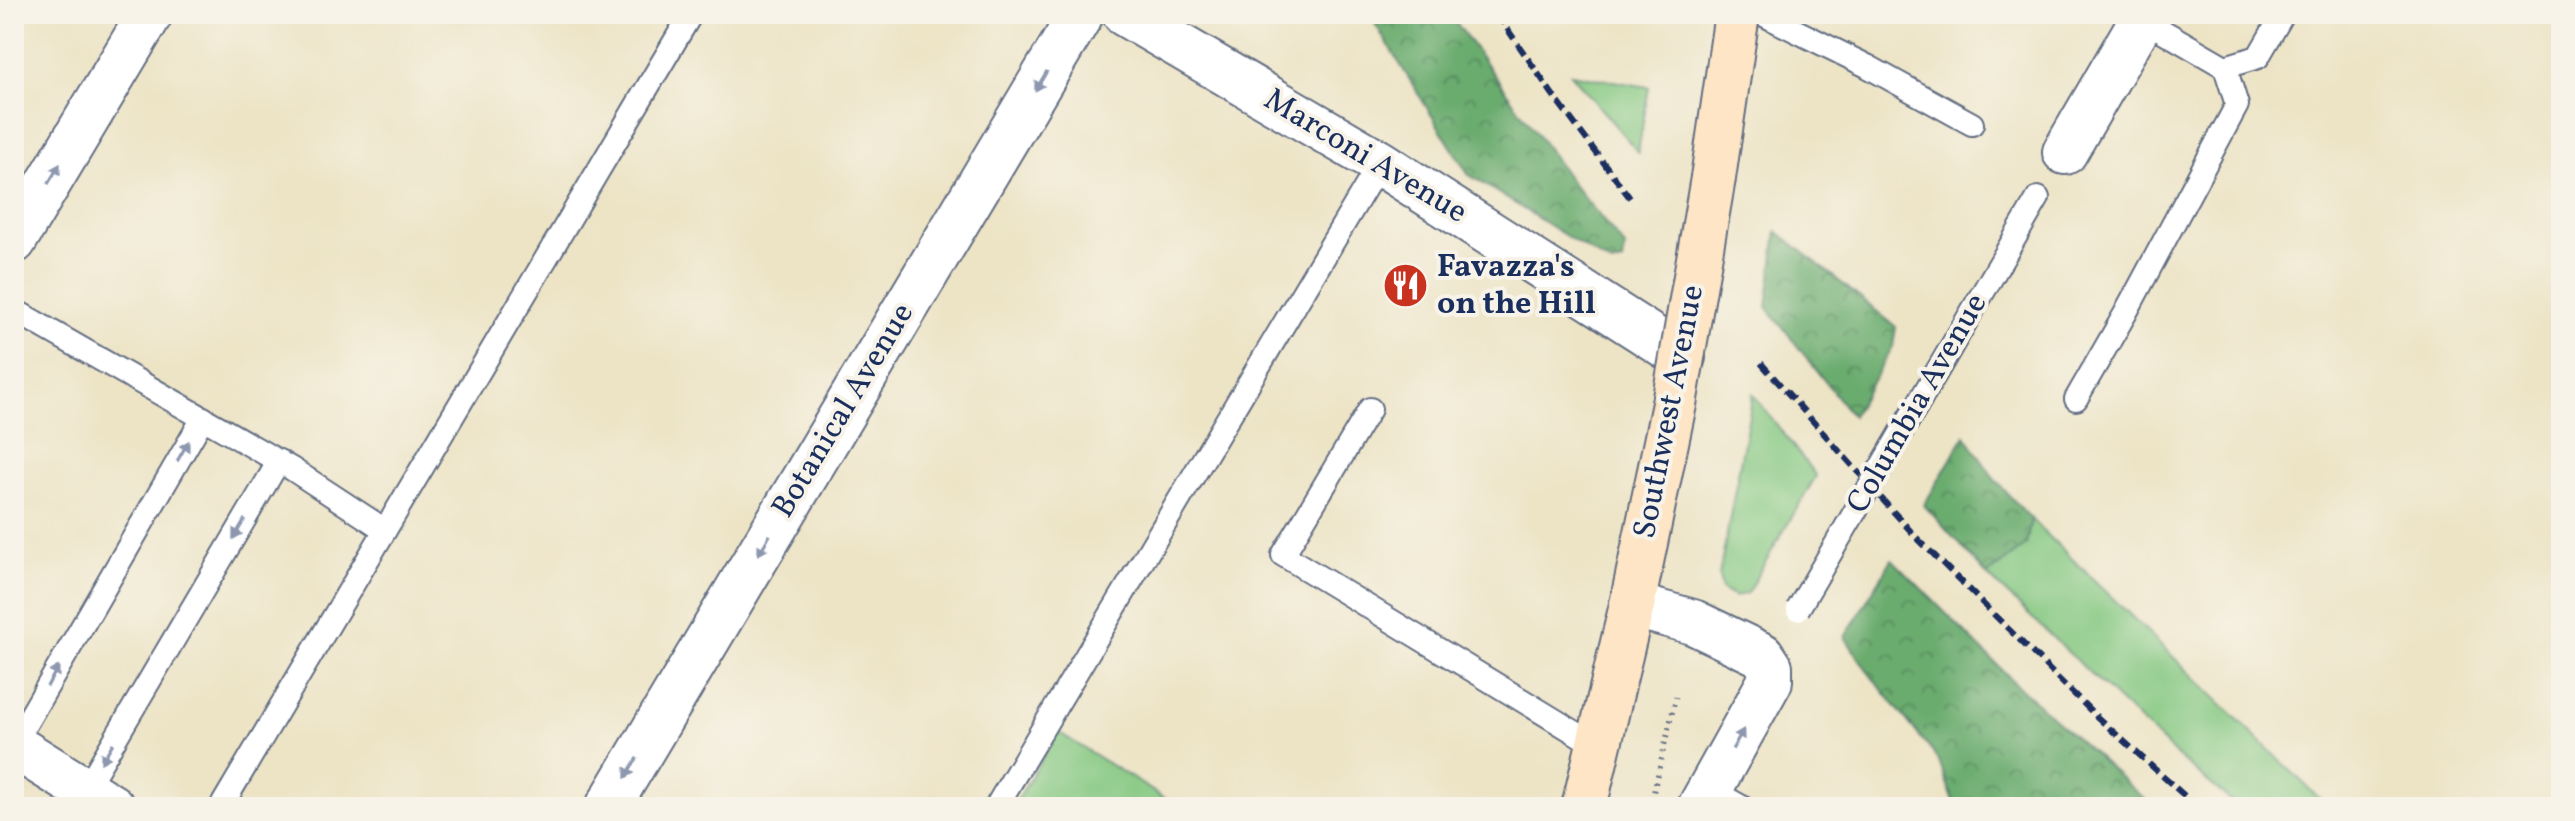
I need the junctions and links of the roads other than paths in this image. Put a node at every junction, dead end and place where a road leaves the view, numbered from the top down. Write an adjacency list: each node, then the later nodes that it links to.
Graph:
1 (150, 14): 14 (street, one-way to 1)
2 (691, 14): 21 (lane)
3 (1081, 14): 29 (street, Botanical Avenue, one-way to 29)
4 (1125, 14): 12 (street, Marconi Avenue)
5 (1737, 14): 16 (street, Southwest Avenue, bridge)
6 (1762, 14): 10 (lane)
7 (2283, 14): 9 (lane)
8 (2143, 17): 9 (lane); 11 (street)
9 (2225, 67): 17 (lane)
10 (1972, 124)
11 (2065, 152)
12 (1380, 163): 16 (street, Marconi Avenue); 30 (lane)
13 (2038, 198): 23 (lane, Columbia Avenue, bridge)
14 (14, 241)
15 (14, 310): 19 (lane)
16 (1683, 357): 22 (street, Southwest Avenue, bridge)
17 (2076, 399)
18 (1370, 409): 25 (lane)
19 (203, 418): 20 (lane); 24 (lane, one-way to 19)
20 (279, 461): 21 (lane); 26 (lane, one-way to 26)
21 (385, 530): 28 (lane)
22 (1632, 605): 25 (street, Southwest Avenue); 27 (street, one-way to 22)
23 (1798, 609)
24 (14, 745): 26 (street)
25 (1599, 747): 31 (street, Southwest Avenue)
26 (99, 799)
27 (1718, 801)
28 (221, 807)
29 (608, 807)
30 (996, 807)
31 (1584, 807)

